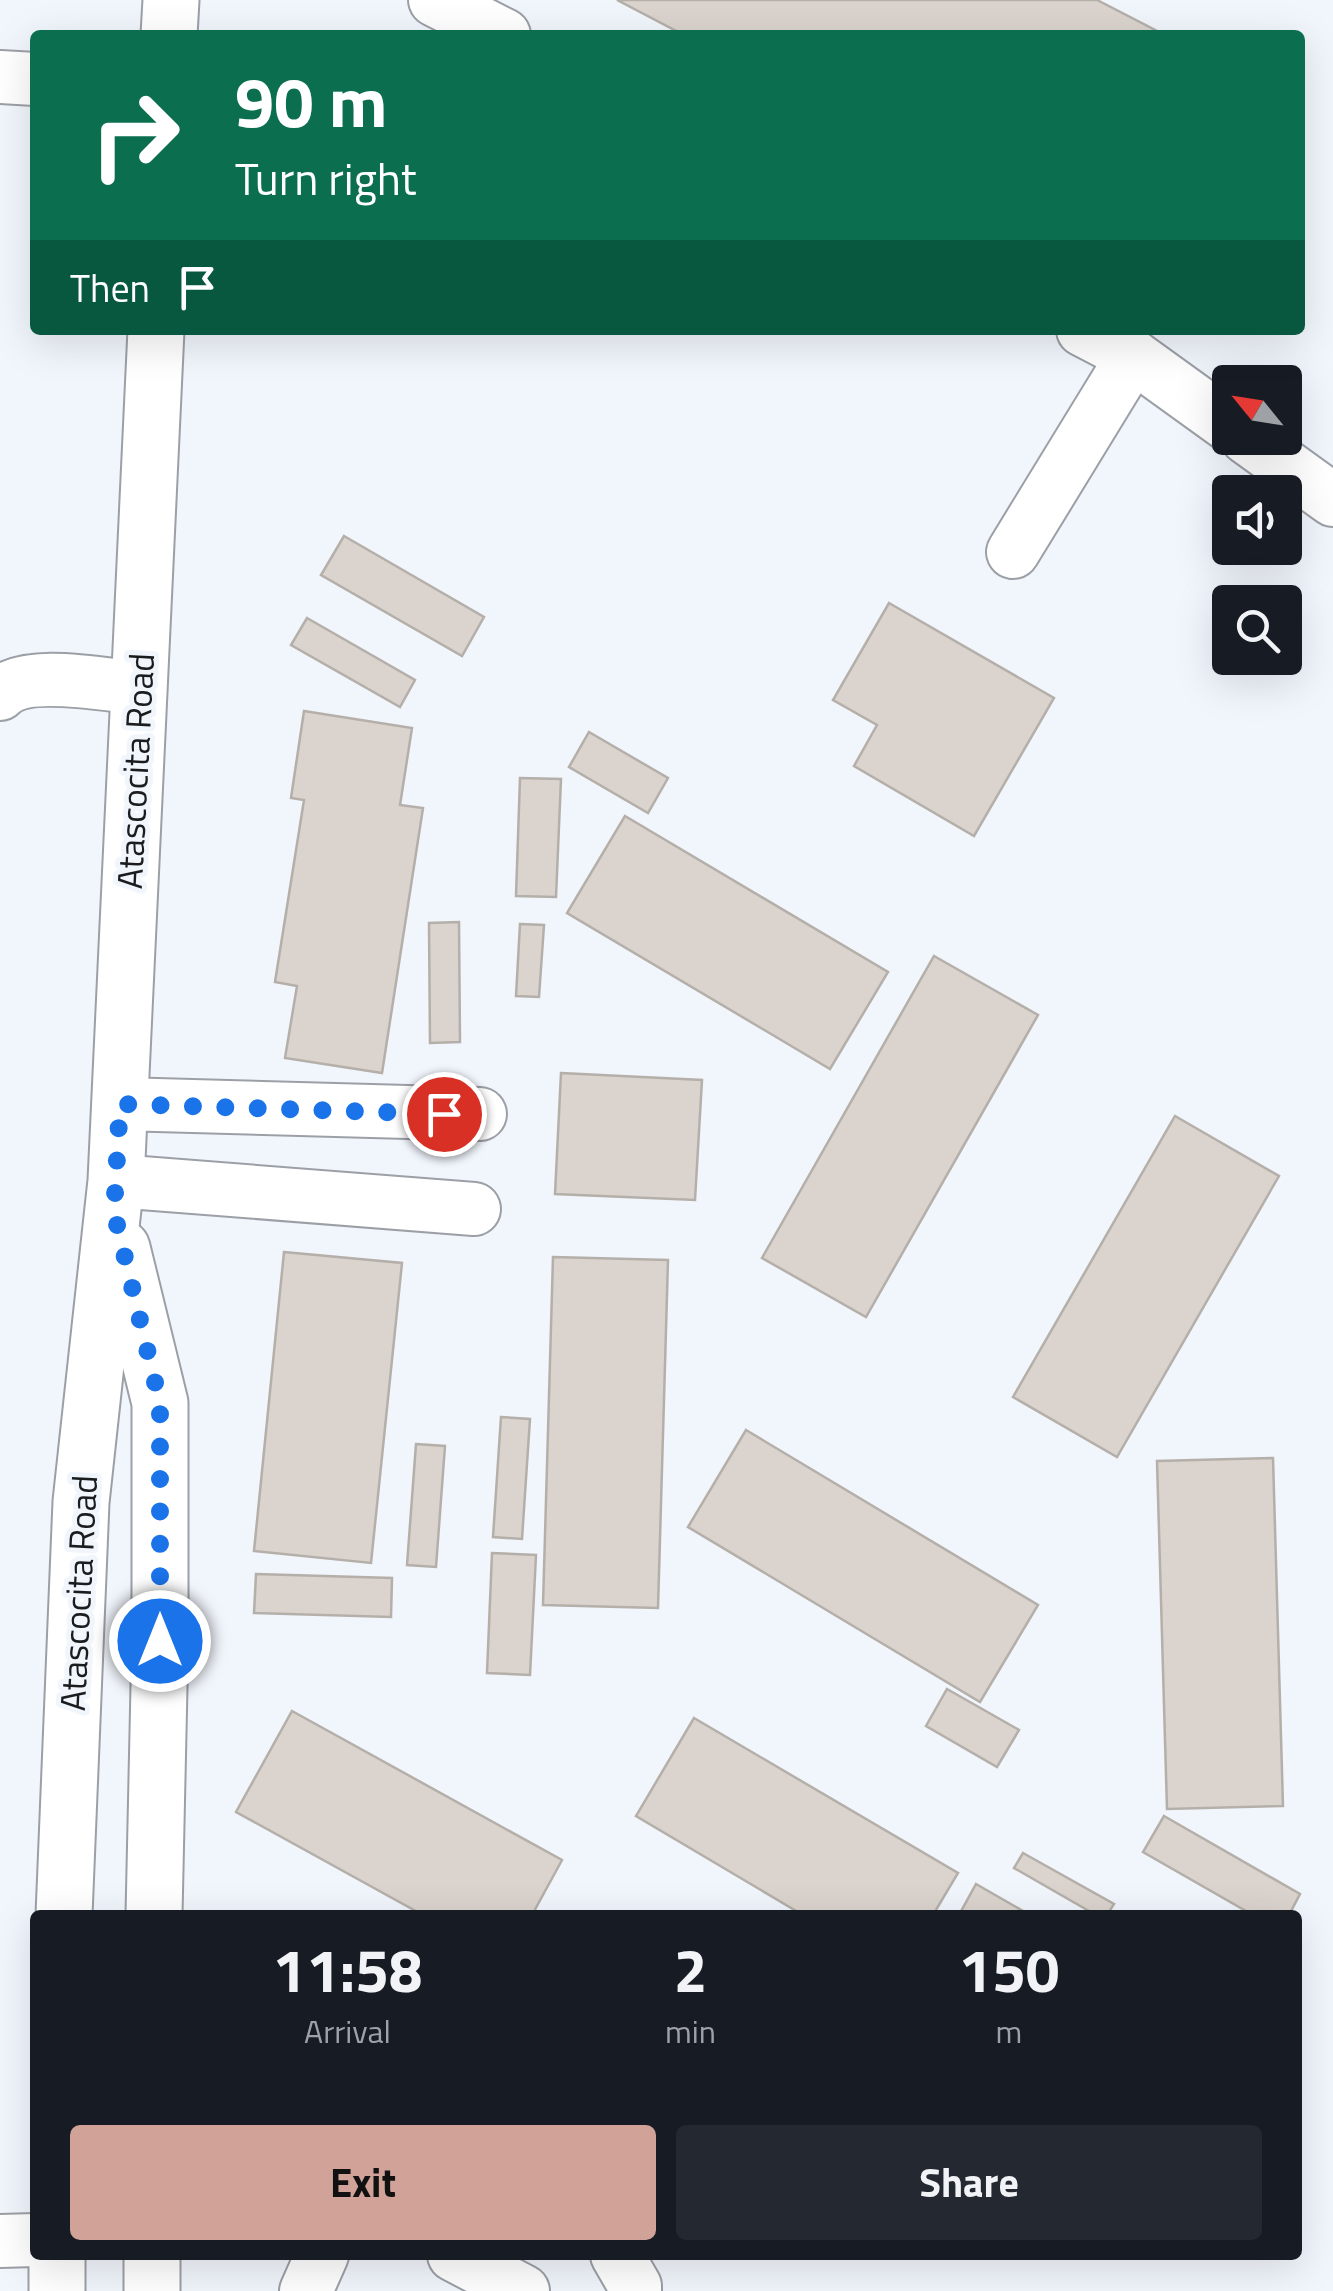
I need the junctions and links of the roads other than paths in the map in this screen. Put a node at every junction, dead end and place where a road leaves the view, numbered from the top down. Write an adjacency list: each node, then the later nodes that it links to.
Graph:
1 (171, 0): 3 (main road)
2 (435, 0): 4 (lane)
3 (169, 30)
4 (494, 30)
5 (0, 77): 6 (lane)
6 (30, 79)
7 (156, 335): 15 (main road, Atascocita Road)
8 (1093, 335): 9 (lane)
9 (1134, 356): 10 (lane); 13 (lane)
10 (1212, 413)
11 (1270, 455): 12 (lane)
12 (1333, 500)
13 (1013, 552)
14 (3, 687): 15 (lane)
15 (139, 688): 16 (main road, Atascocita Road)
16 (120, 1104): 17 (lane); 20 (main road, Atascocita Road)
17 (304, 1110): 18 (lane); 19 (lane)
18 (480, 1114)
19 (304, 1196): 20 (lane); 21 (lane)
20 (115, 1197): 22 (main road, Atascocita Road); 23 (main road, Atascocita Road)
21 (474, 1208)
22 (64, 1910)
23 (154, 1910)
24 (30, 2240): 25 (lane)
25 (0, 2241)
26 (57, 2260): 31 (main road)
27 (152, 2260): 32 (main road)
28 (320, 2260): 33 (lane)
29 (464, 2260): 34 (lane)
30 (620, 2260): 35 (lane)
31 (57, 2291)
32 (152, 2291)
33 (306, 2291)
34 (523, 2291)
35 (635, 2291)

